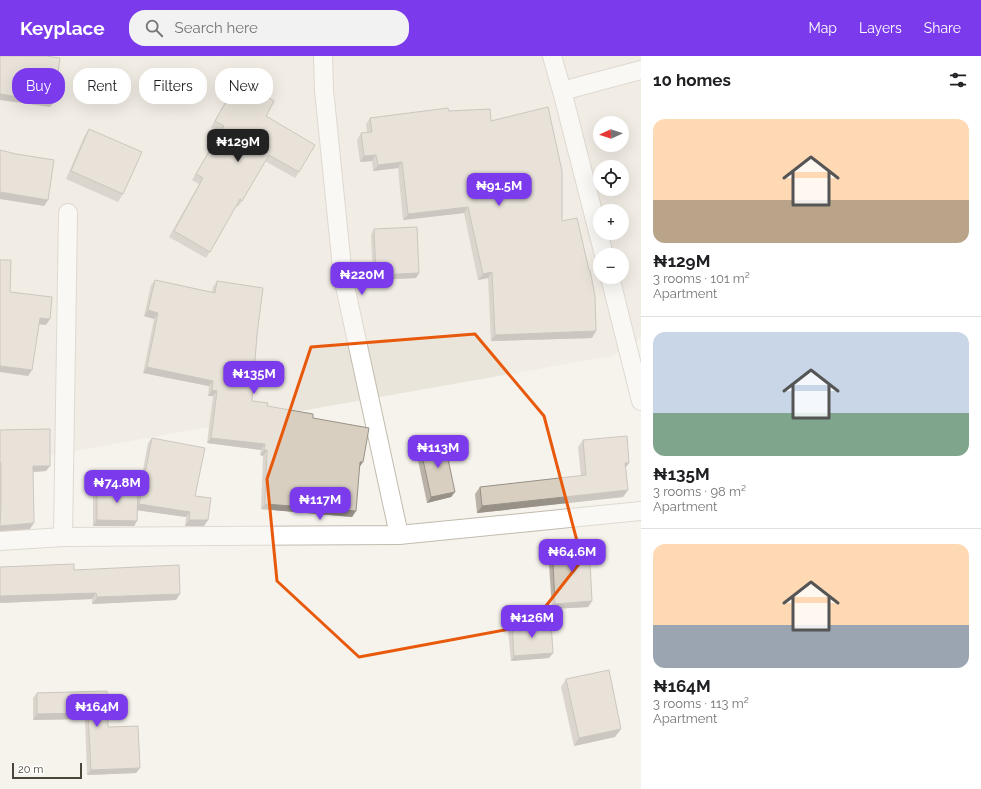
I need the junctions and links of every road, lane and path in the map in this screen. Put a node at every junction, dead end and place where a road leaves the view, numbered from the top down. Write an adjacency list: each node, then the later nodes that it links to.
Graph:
1 (323, 56): 10 (street)
2 (552, 56): 4 (street)
3 (641, 70): 4 (street)
4 (562, 91): 6 (street)
5 (68, 213): 11 (street)
6 (602, 248)
7 (612, 284): 8 (street)
8 (641, 401)
9 (641, 511): 10 (street)
10 (399, 535): 11 (street)
11 (63, 537): 12 (street)
12 (0, 541)

